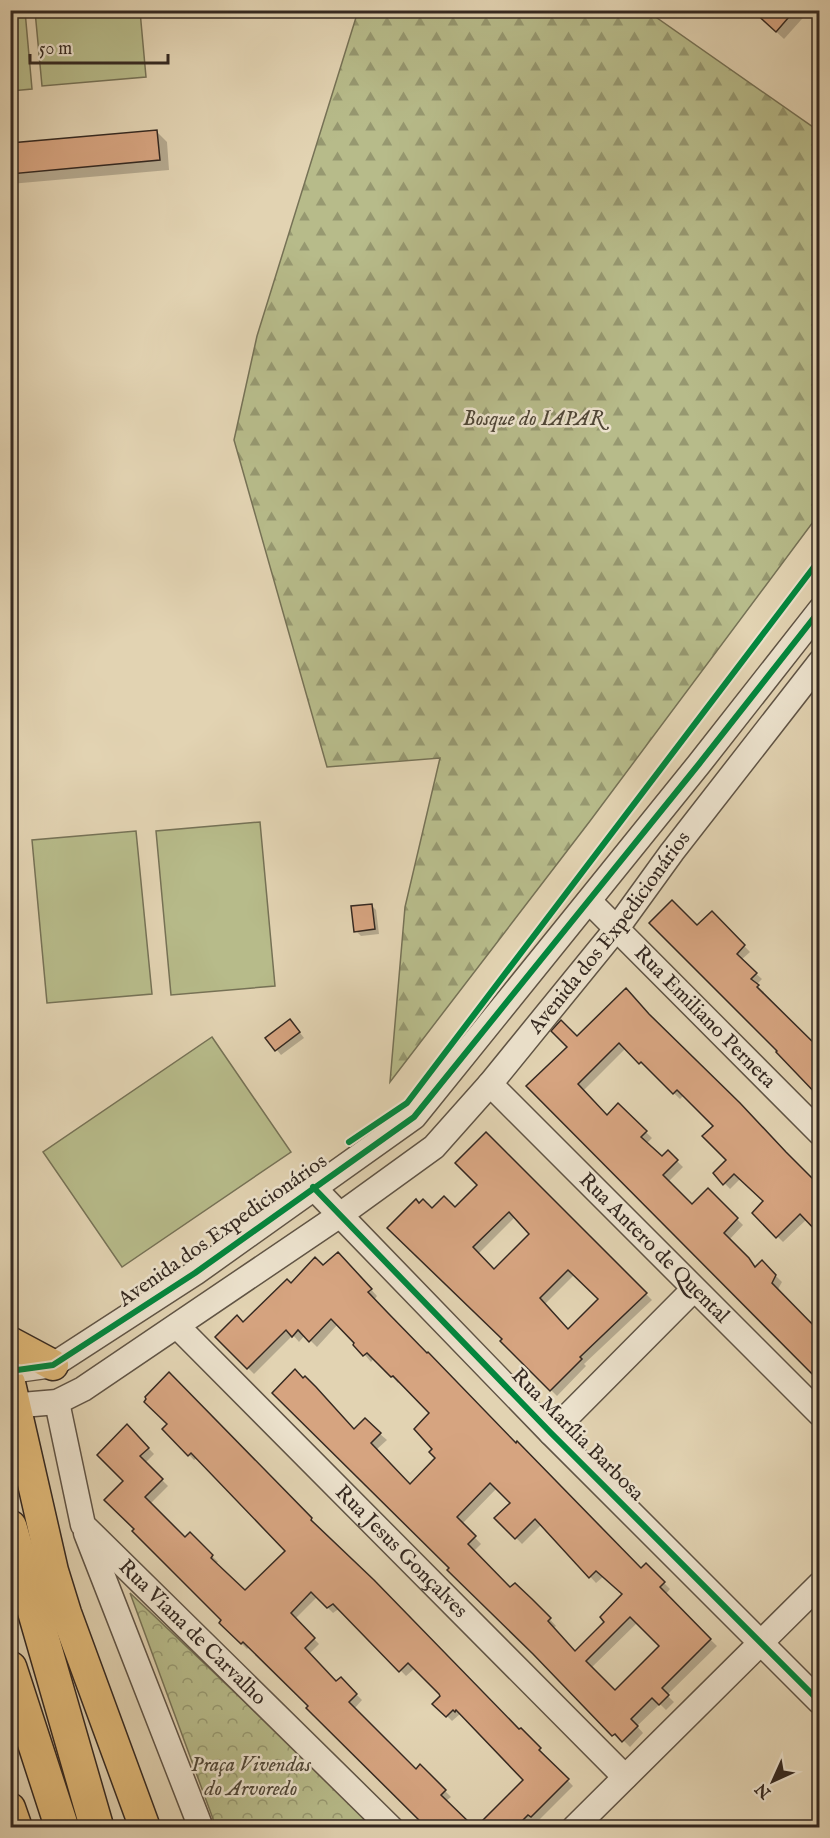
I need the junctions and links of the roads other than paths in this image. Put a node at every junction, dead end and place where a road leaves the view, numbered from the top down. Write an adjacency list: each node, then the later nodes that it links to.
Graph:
1 (819, 610): 3 (street, Avenida dos Expedicionários)
2 (819, 662): 4 (street, Avenida dos Expedicionários)
3 (589, 901): 4 (street, Rua Emiliano Perneta); 7 (street, Avenida dos Expedicionários)
4 (616, 928): 5 (street, Avenida dos Expedicionários); 6 (street, Rua Emiliano Perneta)
5 (490, 1084): 8 (street, Avenida dos Expedicionários); 9 (street, Rua Antero de Quental)
6 (819, 1133)
7 (313, 1188): 8 (street, Rua Marília Barbosa); 12 (street, Avenida dos Expedicionários)
8 (340, 1215): 10 (street, Avenida dos Expedicionários); 17 (street, Rua Marília Barbosa)
9 (694, 1288): 16 (street, Rua Antero de Quental); 17 (street)
10 (177, 1326): 15 (street, Avenida dos Expedicionários); 24 (street, Rua Jesus Gonçalves)
11 (10, 1342): 12 (main road)
12 (53, 1365): 13 (street, Avenida dos Expedicionários)
13 (10, 1371)
14 (12, 1398): 15 (street, Avenida dos Expedicionários); 29 (main road)
15 (57, 1402): 18 (street)
16 (819, 1414)
17 (551, 1433): 21 (street, Rua Marília Barbosa)
18 (83, 1525): 30 (street); 31 (street, Rua Viana de Carvalho)
19 (10, 1527): 28 (highway)
20 (819, 1584): 21 (street)
21 (760, 1643): 23 (street, Rua Marília Barbosa); 24 (street)
22 (10, 1668): 27 (highway)
23 (819, 1702)
24 (625, 1777): 32 (street)
25 (10, 1808): 26 (main road)
26 (17, 1827)
27 (62, 1827)
28 (97, 1827)
29 (145, 1827)
30 (201, 1827)
31 (391, 1827)
32 (574, 1827)

